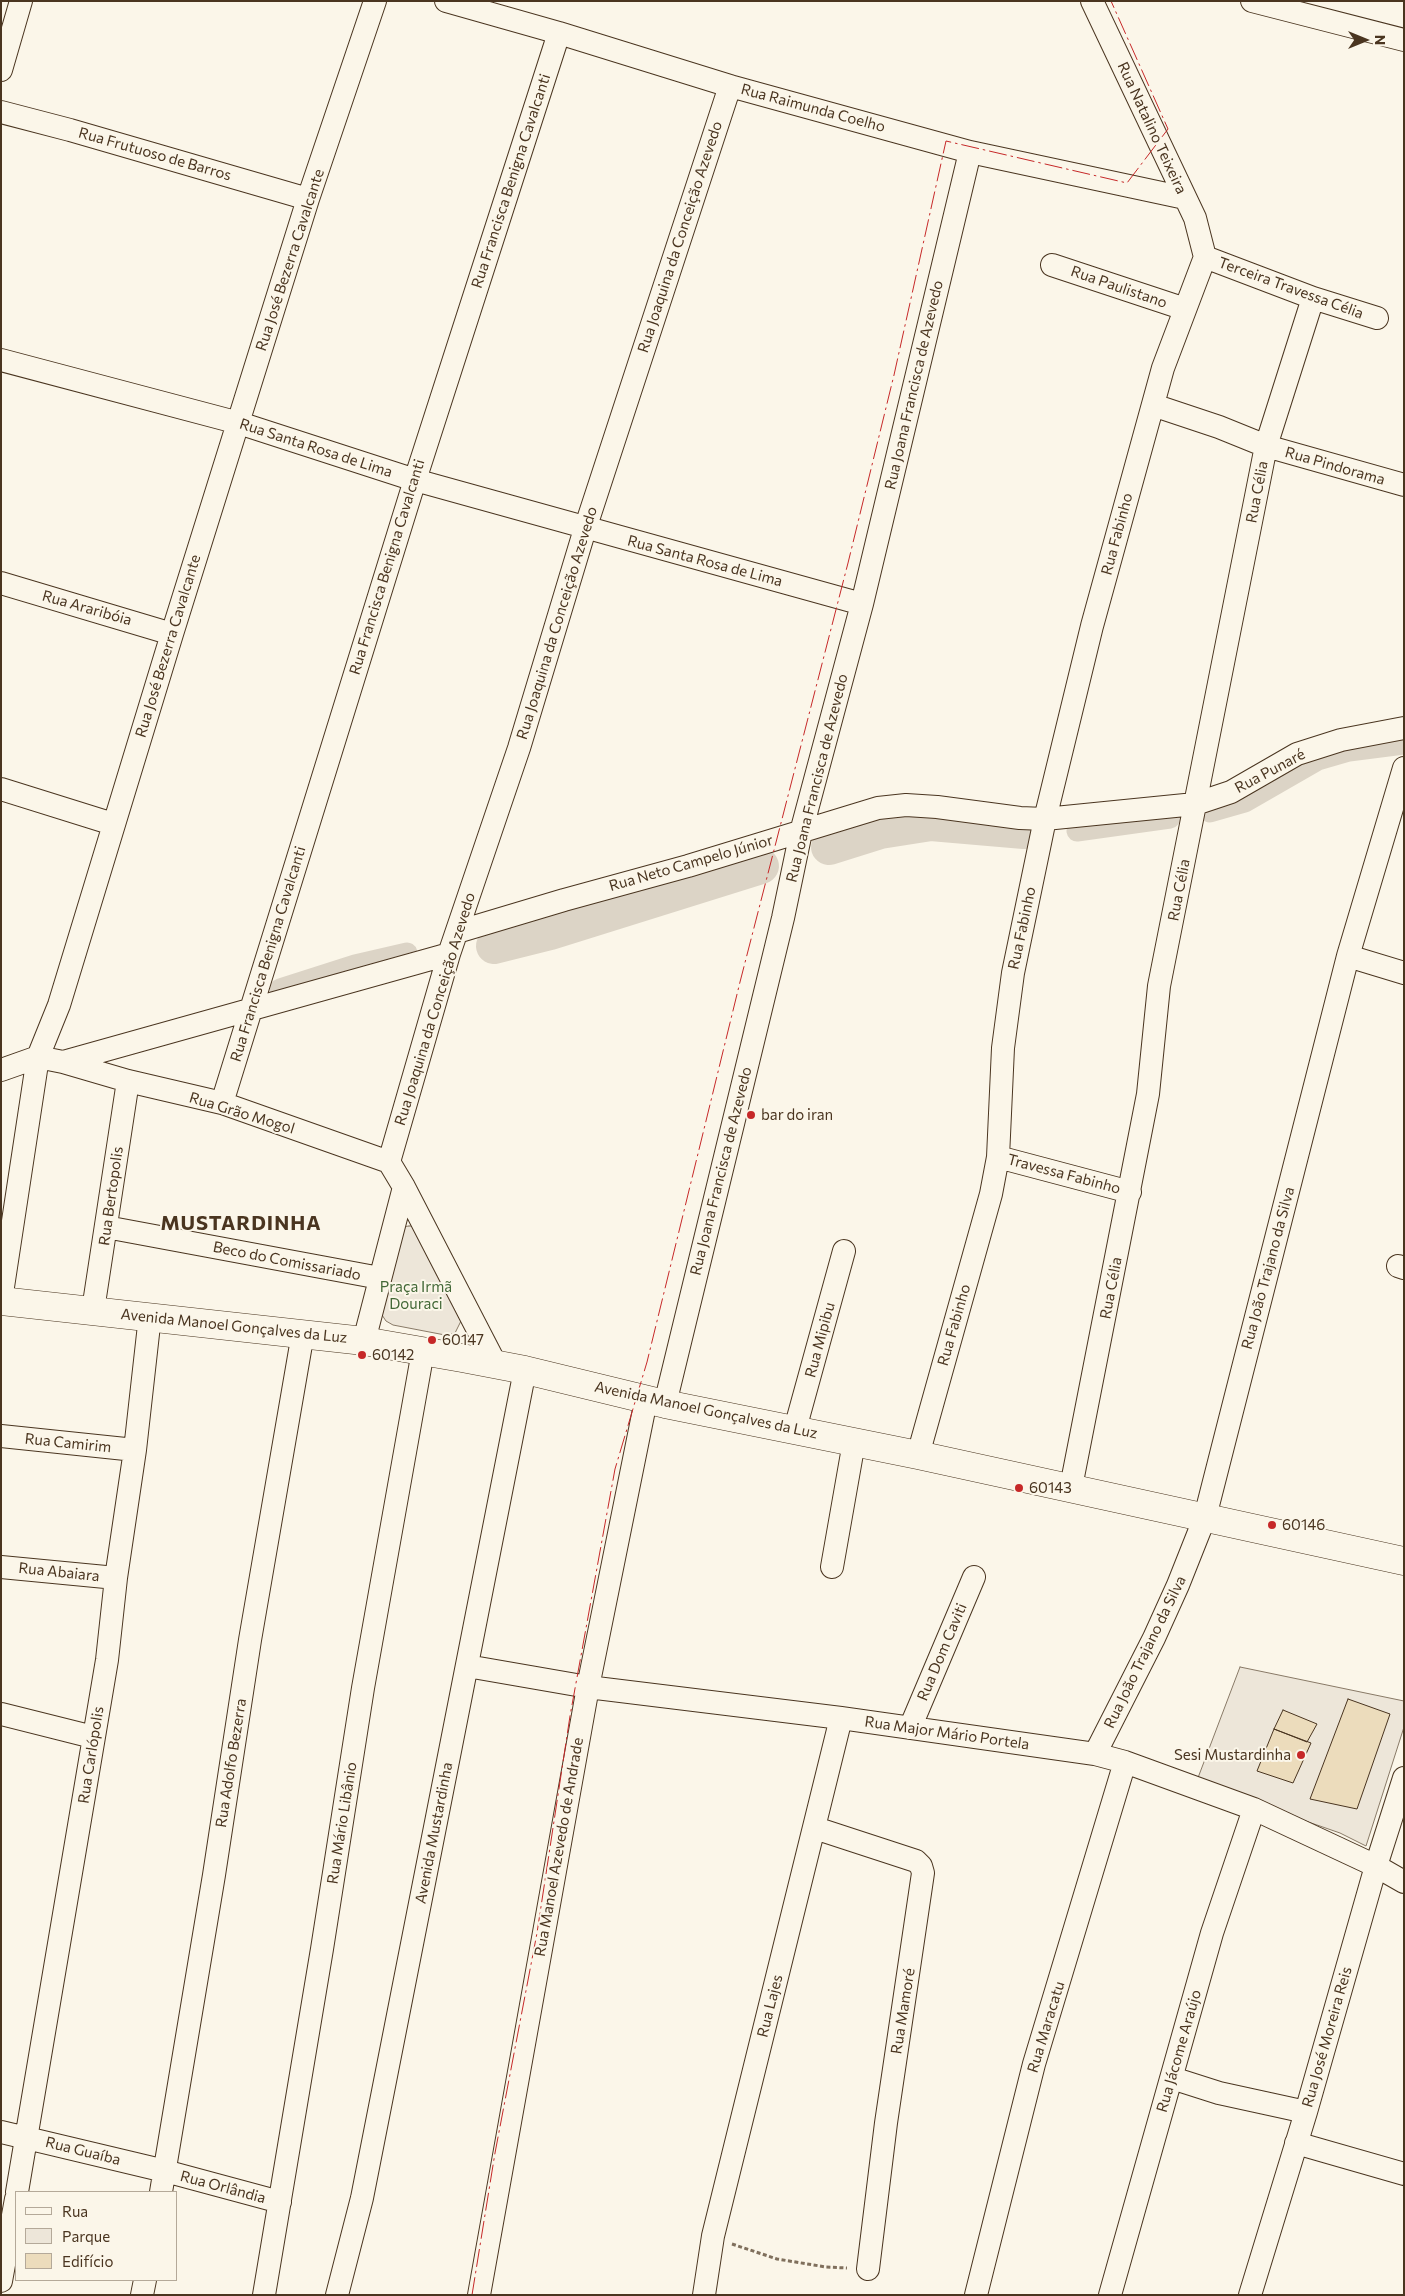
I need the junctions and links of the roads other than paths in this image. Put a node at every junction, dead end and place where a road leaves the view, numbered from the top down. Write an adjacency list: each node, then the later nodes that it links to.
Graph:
1 (21, 1): 8 (street)
2 (375, 1): 13 (street, Rua José Bezerra Cavalcante)
3 (446, 1): 6 (street, Rua Raimunda Coelho)
4 (1092, 1): 12 (street, Rua Natalino Teixeira)
5 (1252, 1): 7 (street)
6 (559, 33): 9 (street, Rua Raimunda Coelho); 23 (street, Rua Francisca Benigna Cavalcanti)
7 (1404, 40)
8 (1, 70)
9 (730, 86): 11 (street, Rua Raimunda Coelho); 25 (street, Rua Joaquina da Conceição Azevedo)
10 (1, 112): 13 (street, Rua Frutuoso de Barros)
11 (970, 152): 12 (street, Rua Raimunda Coelho); 27 (street, Rua Joana Francisca de Azevedo)
12 (1185, 198): 14 (street, Rua Natalino Teixeira)
13 (308, 199): 21 (street, Rua José Bezerra Cavalcante)
14 (1205, 256): 16 (street, Terceira Travessa Célia); 17 (street, Rua Fabinho)
15 (1052, 264): 17 (street, Rua Paulistano)
16 (1313, 298): 18 (street, Terceira Travessa Célia); 22 (street, Rua Célia)
17 (1185, 309): 20 (street, Rua Fabinho)
18 (1377, 318)
19 (1, 360): 21 (street, Rua Santa Rosa de Lima)
20 (1153, 405): 22 (street); 33 (street, Rua Fabinho)
21 (239, 422): 23 (street, Rua Santa Rosa de Lima); 28 (street, Rua José Bezerra Cavalcante)
22 (1266, 446): 24 (street, Rua Pindorama); 32 (street, Rua Célia)
23 (414, 480): 25 (street, Rua Santa Rosa de Lima); 40 (street, Rua Francisca Benigna Cavalcanti)
24 (1404, 485)
25 (585, 528): 27 (street, Rua Santa Rosa de Lima); 36 (street, Rua Joaquina da Conceição Azevedo)
26 (1, 583): 28 (street, Rua Araribóia)
27 (862, 604): 35 (street, Rua Joana Francisca de Azevedo)
28 (172, 634): 34 (street, Rua José Bezerra Cavalcante)
29 (1404, 728): 32 (street, Rua Punaré)
30 (1403, 775): 38 (street, Rua João Trajano da Silva)
31 (1, 789): 34 (street)
32 (1196, 804): 33 (street, Rua Neto Campelo Júnior); 49 (street, Rua Célia)
33 (1045, 819): 35 (street, Rua Neto Campelo Júnior); 46 (street, Rua Fabinho)
34 (113, 824): 41 (street, Rua José Bezerra Cavalcante)
35 (801, 832): 36 (street, Rua Neto Campelo Júnior); 61 (street, Rua Joana Francisca de Azevedo)
36 (457, 932): 37 (street, Rua Joaquina da Conceição Azevedo)
37 (449, 954): 40 (street); 47 (street, Rua Joaquina da Conceição Azevedo)
38 (1348, 956): 39 (street); 68 (street, Rua João Trajano da Silva)
39 (1404, 973)
40 (251, 1008): 42 (street); 45 (street, Rua Francisca Benigna Cavalcanti)
41 (38, 1057): 42 (street); 43 (street); 53 (street, Rua José Bezerra Cavalcante)
42 (63, 1062): 44 (street, Rua Grão Mogol)
43 (1, 1070)
44 (128, 1081): 45 (street, Rua Grão Mogol); 50 (street, Rua Bertopolis)
45 (222, 1103): 47 (street, Rua Grão Mogol)
46 (998, 1156): 49 (street, Travessa Fabinho); 66 (street, Rua Fabinho)
47 (389, 1162): 48 (street)
48 (404, 1187): 52 (street); 59 (street)
49 (1130, 1192): 67 (street, Rua Célia)
50 (106, 1227): 52 (street, Beco do Comissariado); 54 (street, Rua Bertopolis)
51 (844, 1251): 62 (street, Rua Mipibu)
52 (380, 1278): 57 (street)
53 (1, 1301): 54 (main road, Avenida Manoel Gonçalves da Luz)
54 (94, 1310): 55 (main road, Avenida Manoel Gonçalves da Luz)
55 (150, 1316): 56 (main road, Avenida Manoel Gonçalves da Luz); 65 (street, Rua Carlópolis)
56 (303, 1333): 57 (main road, Avenida Manoel Gonçalves da Luz); 93 (street, Rua Adolfo Bezerra)
57 (364, 1340): 58 (main road, Avenida Manoel Gonçalves da Luz)
58 (423, 1351): 59 (main road, Avenida Manoel Gonçalves da Luz); 95 (street, Rua Mário Libânio)
59 (496, 1365): 60 (main road, Avenida Manoel Gonçalves da Luz)
60 (524, 1370): 61 (main road, Avenida Manoel Gonçalves da Luz); 74 (street, Avenida Mustardinha)
61 (655, 1402): 62 (main road, Avenida Manoel Gonçalves da Luz); 75 (street, Rua Manoel Azevedo de Andrade)
62 (796, 1429): 64 (main road, Avenida Manoel Gonçalves da Luz)
63 (1, 1436): 65 (street, Rua Camirim)
64 (854, 1442): 66 (main road, Avenida Manoel Gonçalves da Luz); 71 (street)
65 (135, 1450): 73 (street, Rua Carlópolis)
66 (918, 1454): 67 (main road, Avenida Manoel Gonçalves da Luz)
67 (1071, 1487): 68 (main road, Avenida Manoel Gonçalves da Luz)
68 (1205, 1516): 69 (main road, Avenida Manoel Gonçalves da Luz); 80 (street, Rua João Trajano da Silva)
69 (1404, 1561)
70 (1, 1566): 73 (street, Rua Abaiara)
71 (832, 1567)
72 (974, 1577): 78 (street, Rua Dom Caviti)
73 (116, 1578): 79 (street, Rua Carlópolis)
74 (467, 1666): 75 (street, Rua Major Mário Portela); 103 (street, Avenida Mustardinha)
75 (588, 1686): 77 (street, Rua Major Mário Portela); 104 (street, Rua Manoel Azevedo de Andrade)
76 (1, 1714): 79 (street)
77 (841, 1718): 78 (street, Rua Major Mário Portela); 84 (street, Rua Lajes)
78 (910, 1728): 80 (street, Rua Major Mário Portela)
79 (94, 1737): 90 (street, Rua Carlópolis)
80 (1096, 1754): 81 (street, Rua Major Mário Portela)
81 (1125, 1762): 83 (street, Rua Major Mário Portela); 106 (street, Rua Maracatu)
82 (1404, 1778): 85 (street, Rua José Moreira Reis)
83 (1254, 1809): 85 (street, Rua Major Mário Portela); 87 (street, Rua Jácome Araújo)
84 (815, 1828): 98 (street, Rua Mamoré); 105 (street, Rua Lajes)
85 (1376, 1866): 86 (street, Rua Major Mário Portela); 88 (street, Rua José Moreira Reis)
86 (1404, 1882)
87 (1172, 2078): 88 (street); 107 (street, Rua Jácome Araújo)
88 (1306, 2112): 91 (street, Rua José Moreira Reis)
89 (1, 2132): 90 (street, Rua Guaíba)
90 (28, 2138): 93 (street, Rua Guaíba); 94 (street, Rua Carlópolis)
91 (1296, 2143): 92 (street); 108 (street, Rua José Moreira Reis)
92 (1404, 2174)
93 (163, 2182): 95 (street, Rua Orlândia)
94 (18, 2191)
95 (280, 2202): 102 (street, Rua Mário Libânio)
96 (15, 2203): 97 (street)
97 (4, 2249): 99 (street)
98 (868, 2270)
99 (1, 2281)
100 (145, 2281): 101 (street)
101 (142, 2295)
102 (264, 2295)
103 (338, 2295)
104 (479, 2295)
105 (704, 2295)
106 (976, 2295)
107 (1110, 2295)
108 (1250, 2295)

